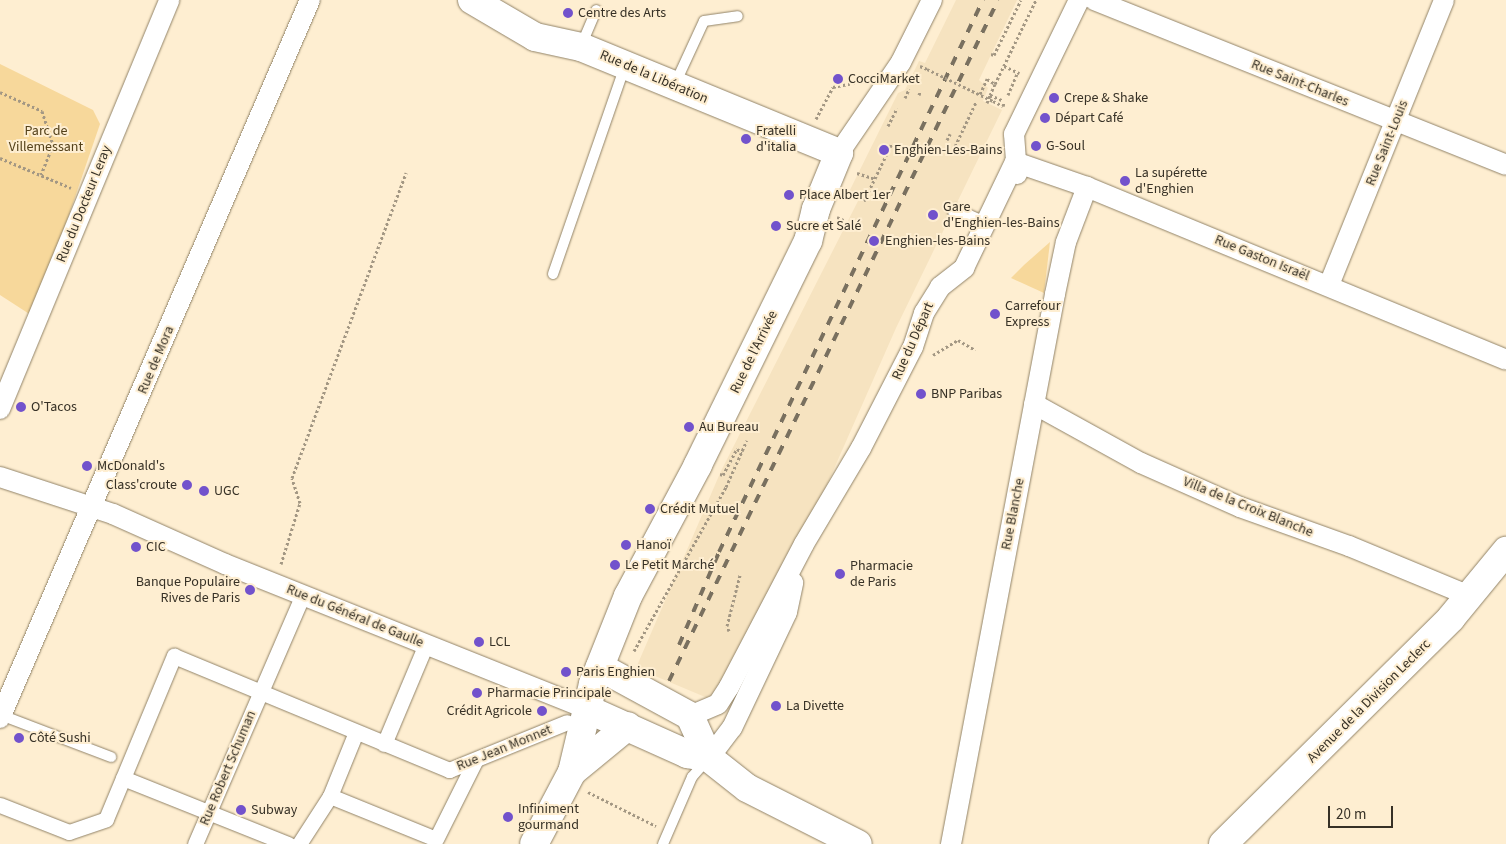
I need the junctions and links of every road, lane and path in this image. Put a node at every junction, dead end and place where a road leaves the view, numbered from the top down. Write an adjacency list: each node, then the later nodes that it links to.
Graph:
1 (169, 0): 45 (street, Rue du Docteur Leray)
2 (310, 0): 61 (street, Rue de Mora)
3 (472, 0): 14 (main road, Rue de la Libération)
4 (932, 0): 35 (street, Rue de l'Arrivée)
5 (1021, 0): 15 (path)
6 (1036, 0): 20 (path)
7 (1066, 0): 13 (lane)
8 (1078, 0): 13 (street)
9 (1094, 0): 29 (street, Rue Saint-Charles)
10 (1444, 0): 29 (street, Rue Saint-Louis)
11 (596, 10): 14 (lane)
12 (738, 16): 21 (lane)
13 (1067, 22): 38 (street)
14 (581, 47): 16 (main road, Rue de la Libération)
15 (991, 54)
16 (626, 66): 21 (main road, Rue de la Libération); 49 (lane)
17 (926, 69): 18 (path, bridge)
18 (1018, 72)
19 (870, 80): 32 (path)
20 (996, 84): 23 (path); 24 (path)
21 (674, 86): 32 (main road, Rue de la Libération)
22 (0, 92): 41 (path)
23 (980, 94)
24 (990, 95): 26 (path); 28 (path)
25 (902, 96): 30 (path)
26 (1002, 100)
27 (976, 102): 36 (path)
28 (987, 102)
29 (1396, 122): 39 (street, Rue Saint-Charles); 50 (street, Rue Saint-Louis)
30 (888, 126)
31 (950, 134): 33 (path)
32 (793, 135): 35 (main road, Rue de la Libération)
33 (947, 140)
34 (892, 143): 43 (path)
35 (839, 153): 71 (main road, Rue de l'Arrivée)
36 (951, 155)
37 (0, 158): 41 (path)
38 (1015, 162): 44 (street, Rue Gaston Israël); 51 (street, Rue du Départ)
39 (1506, 165)
40 (406, 173): 64 (path)
41 (41, 175): 45 (path)
42 (867, 175): 43 (path)
43 (875, 179): 46 (path)
44 (1087, 187): 50 (street, Rue Gaston Israël); 54 (street, Rue Blanche)
45 (87, 196): 55 (street, Rue du Docteur Leray)
46 (864, 202)
47 (956, 211): 48 (street)
48 (982, 223)
49 (553, 274)
50 (1329, 285): 53 (street, Rue Gaston Israël)
51 (915, 340): 52 (path); 60 (street, Rue du Départ)
52 (975, 350)
53 (1506, 360)
54 (1034, 404): 66 (street, Villa de la Croix Blanche); 94 (street, Rue Blanche)
55 (0, 409)
56 (747, 440): 57 (path)
57 (742, 452): 58 (path); 70 (path)
58 (725, 473)
59 (0, 477): 61 (street, Rue du Général de Gaulle)
60 (832, 497): 67 (street, Rue du Départ); 79 (street, Rue du Départ)
61 (93, 507): 64 (street, Rue du Général de Gaulle); 75 (street, Rue de Mora)
62 (1502, 563): 66 (main road, Avenue de la Division Leclerc)
63 (740, 575): 68 (path)
64 (275, 584): 65 (street, Rue du Général de Gaulle)
65 (303, 595): 69 (street, Rue du Général de Gaulle); 72 (street, Rue Robert Schuman)
66 (1470, 596): 95 (main road, Avenue de la Division Leclerc)
67 (779, 598): 74 (street, Rue du Départ); 79 (street, Rue du Départ)
68 (729, 631)
69 (426, 644): 73 (street, Rue du Général de Gaulle); 78 (street)
70 (632, 656)
71 (600, 667): 73 (main road, Rue de l'Arrivée); 74 (main road)
72 (261, 692): 77 (street, Rue Jean Monnet); 83 (street, Rue Jean Monnet); 86 (street, Rue Robert Schuman)
73 (577, 716): 76 (main road, Rue du Général de Gaulle); 81 (street, Rue Jean Monnet); 82 (main road, Rue de l'Arrivée)
74 (690, 716): 79 (main road, Rue du Général de Gaulle)
75 (1, 717): 80 (lane)
76 (628, 726): 79 (main road, Rue du Général de Gaulle); 82 (main road)
77 (356, 732): 78 (street, Rue Jean Monnet); 84 (street)
78 (384, 744): 81 (street, Rue Jean Monnet)
79 (714, 749): 87 (lane); 93 (main road, Rue du Général de Gaulle)
80 (111, 757)
81 (475, 761): 84 (street)
82 (569, 777): 87 (path); 91 (main road)
83 (123, 778): 85 (street); 86 (street)
84 (330, 796): 90 (street)
85 (0, 805)
86 (210, 814): 88 (street, Rue Robert Schuman); 89 (street)
87 (668, 832): 92 (lane)
88 (195, 844)
89 (288, 844)
90 (299, 844)
91 (534, 844)
92 (663, 844)
93 (858, 844)
94 (951, 844)
95 (1223, 844)

